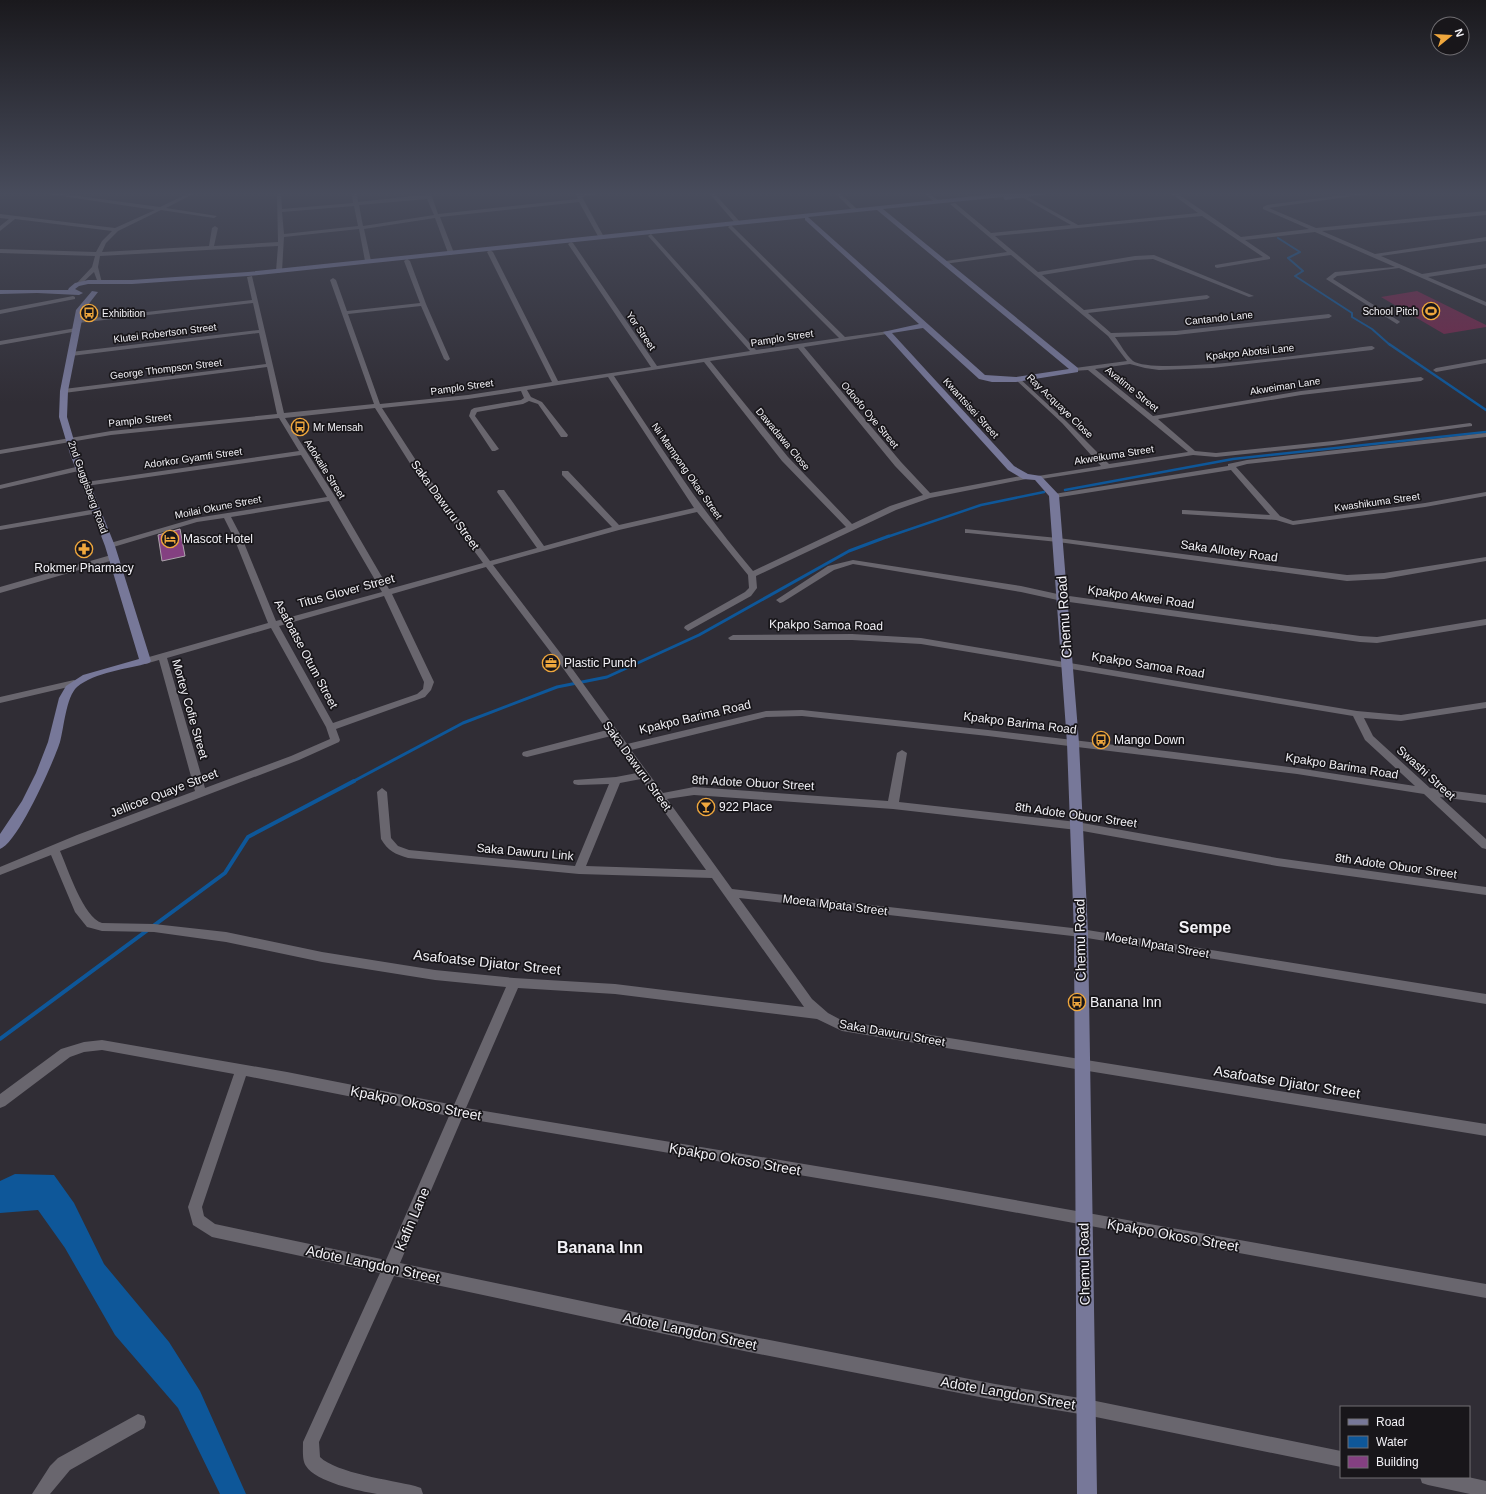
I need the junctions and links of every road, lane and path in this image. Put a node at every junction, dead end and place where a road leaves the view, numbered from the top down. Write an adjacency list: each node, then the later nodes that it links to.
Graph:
1 (96, 264): 19 (street)
2 (279, 264): 21 (street)
3 (344, 264): 21 (main road)
4 (380, 264): 24 (main road)
5 (408, 264): 34 (street)
6 (496, 264): 65 (street)
7 (584, 264): 58 (street, Yor Street)
8 (676, 264): 51 (street)
9 (769, 264): 47 (street)
10 (857, 264): 42 (main road)
11 (947, 264): 60 (main road)
12 (1025, 264): 22 (street, Avatime Street)
13 (1100, 264): 22 (street)
14 (1171, 264): 30 (street)
15 (1232, 264): 17 (street)
16 (1390, 264): 20 (street)
17 (1217, 266)
18 (1486, 266): 23 (street)
19 (95, 268): 26 (street); 27 (street)
20 (1399, 268): 23 (street); 41 (street)
21 (279, 271): 27 (main road)
22 (1038, 274): 37 (street, Avatime Street)
23 (1421, 276): 35 (street)
24 (250, 277): 27 (main road); 33 (street, Adokaile Street)
25 (333, 280): 38 (street, Saka Dawuru Street)
26 (78, 284): 27 (main road); 28 (main road); 32 (main road)
27 (102, 289): 32 (main road, 2nd Guggisberg Road); 32 (main road)
28 (21, 291): 29 (main road); 32 (main road)
29 (0, 292)
30 (1251, 296)
31 (1207, 297): 37 (street)
32 (76, 299): 36 (street); 40 (main road, 2nd Guggisberg Road)
33 (255, 301): 40 (street); 44 (street, Adokaile Street)
34 (423, 304): 38 (street); 53 (street)
35 (1486, 304)
36 (0, 312)
37 (1083, 312): 46 (street, Avatime Street)
38 (344, 313): 69 (street, Saka Dawuru Street)
39 (1329, 316): 46 (street, Cantando Lane)
40 (78, 321): 43 (main road, 2nd Guggisberg Road)
41 (1397, 322)
42 (925, 325): 45 (main road, Pamplo Street); 64 (main road)
43 (76, 330): 48 (street); 52 (main road, 2nd Guggisberg Road)
44 (262, 331): 52 (street, Klutei Robertson Street); 57 (street, Adokaile Street)
45 (887, 332): 47 (street, Pamplo Street); 84 (main road, Kwantsisei Street)
46 (1110, 335): 56 (street, Avatime Street)
47 (844, 339): 49 (street, Pamplo Street)
48 (0, 343)
49 (800, 346): 51 (street, Pamplo Street); 91 (street, Odoofo Oye Street)
50 (1372, 348): 56 (street, Kpakpo Abotsi Lane)
51 (754, 352): 54 (street, Pamplo Street)
52 (70, 354): 67 (main road, 2nd Guggisberg Road)
53 (447, 358)
54 (706, 360): 58 (street, Pamplo Street); 98 (street, Dawadawa Close)
55 (1486, 361): 61 (street)
56 (1131, 362): 59 (street, Avatime Street)
57 (270, 365): 67 (street, George Thompson Street); 70 (street, Adokaile Street)
58 (655, 368): 62 (street, Pamplo Street)
59 (1090, 368): 60 (street); 71 (street, Avatime Street)
60 (1075, 370): 64 (main road)
61 (1436, 370)
62 (610, 376): 65 (street, Pamplo Street); 93 (street, Nii Mampong Okae Street)
63 (1421, 378): 71 (street, Akweiman Lane)
64 (1018, 379): 80 (street, Ray Acquaye Close)
65 (556, 384): 66 (street, Pamplo Street)
66 (523, 389): 68 (street); 69 (street, Pamplo Street)
67 (64, 391): 75 (main road, 2nd Guggisberg Road)
68 (528, 398): 73 (street); 76 (street)
69 (378, 407): 70 (street, Pamplo Street); 107 (street, Saka Dawuru Street)
70 (281, 416): 75 (street, Pamplo Street); 78 (street, Adokaile Street)
71 (1153, 418): 79 (street, Avatime Street)
72 (1470, 424): 79 (street, Akweikuma Street)
73 (564, 435)
74 (1486, 435): 82 (street)
75 (70, 439): 77 (street, Pamplo Street); 81 (main road, 2nd Guggisberg Road)
76 (495, 449)
77 (0, 452)
78 (304, 452): 86 (street, Adorkor Gyamfi Street); 92 (street, Adokaile Street)
79 (1193, 453): 80 (street, Akweikuma Street)
80 (1106, 466): 85 (street, Akweikuma Street)
81 (80, 468): 86 (main road, 2nd Guggisberg Road); 87 (street)
82 (1231, 468): 90 (street); 97 (street)
83 (565, 473): 100 (street)
84 (1026, 477): 85 (main road, Kwantsisei Street); 91 (street)
85 (1038, 478): 90 (main road)
86 (86, 484): 94 (main road, 2nd Guggisberg Road)
87 (0, 487)
88 (501, 492): 104 (street)
89 (1486, 494): 97 (street, Kwashikuma Street)
90 (1054, 495): 102 (main road, Chemu Road)
91 (928, 496): 98 (street)
92 (332, 498): 96 (street, Moilai Okune Street); 110 (street, Adokaile Street)
93 (699, 509): 100 (street, Titus Glover Street); 108 (street, Nii Mampong Okae Street)
94 (96, 510): 99 (street); 103 (main road, 2nd Guggisberg Road)
95 (1185, 512): 97 (street, Kwashikuma Street)
96 (226, 514): 103 (street, Moilai Okune Street); 114 (street, Asafoatse Otum Street)
97 (1275, 516)
98 (850, 527): 108 (street)
99 (0, 528)
100 (617, 528): 104 (street, Titus Glover Street)
101 (968, 531): 102 (street, Saka Allotey Road)
102 (1058, 540): 106 (street, Saka Allotey Road); 111 (main road, Chemu Road)
103 (110, 546): 105 (main road, 2nd Guggisberg Road)
104 (542, 549): 107 (street, Titus Glover Street)
105 (114, 557): 109 (street); 118 (main road, 2nd Guggisberg Road)
106 (1486, 559)
107 (488, 564): 110 (street, Titus Glover Street); 125 (street, Saka Dawuru Street)
108 (752, 575): 115 (street)
109 (0, 590)
110 (387, 593): 114 (street, Titus Glover Street); 124 (street, Adokaile Street)
111 (1062, 598): 112 (street, Kpakpo Akwei Road); 113 (street, Kpakpo Akwei Road); 119 (main road, Chemu Road)
112 (780, 600)
113 (1486, 622)
114 (274, 624): 117 (street, Titus Glover Street); 124 (street, Asafoatse Otum Street)
115 (688, 628)
116 (733, 638): 119 (street, Kpakpo Samoa Road)
117 (162, 656): 118 (street, Titus Glover Street); 135 (street, Mortey Cofie Street)
118 (145, 661): 120 (main road, Titus Glover Street)
119 (1067, 665): 123 (street, Kpakpo Samoa Road); 127 (main road, Chemu Road)
120 (74, 683): 121 (street, Titus Glover Street); 141 (main road)
121 (0, 700)
122 (1486, 706): 123 (street, Kpakpo Samoa Road)
123 (1357, 714): 136 (street, Swashi Street)
124 (331, 727): 126 (street, Asafoatse Otum Street)
125 (613, 732): 128 (street, Saka Dawuru Street); 130 (street)
126 (336, 738): 135 (street, Jellicoe Quaye Street)
127 (1073, 743): 128 (street, Kpakpo Barima Road); 136 (street, Kpakpo Barima Road); 140 (main road, Chemu Road)
128 (625, 748): 131 (street, Saka Dawuru Street)
129 (902, 753): 139 (street)
130 (527, 754)
131 (643, 775): 132 (street); 137 (street, Saka Dawuru Street)
132 (616, 780): 133 (street); 144 (street)
133 (578, 782)
134 (382, 792): 144 (street, Saka Dawuru Link)
135 (201, 793): 143 (street, Jellicoe Quaye Street)
136 (1429, 793): 138 (street, Kpakpo Barima Road); 142 (street, Swashi Street)
137 (660, 797): 139 (street, 8th Adote Obuor Street); 146 (street, Saka Dawuru Street)
138 (1486, 799)
139 (893, 805): 140 (street, 8th Adote Obuor Street)
140 (1076, 826): 147 (street, 8th Adote Obuor Street); 149 (main road, Chemu Road)
141 (0, 844)
142 (1486, 845)
143 (54, 849): 145 (street, Jellicoe Quaye Street); 150 (street, Asafoatse Djiator Street)
144 (579, 870): 146 (street, Saka Dawuru Link)
145 (0, 871)
146 (716, 874): 148 (street, Saka Dawuru Street)
147 (1486, 891)
148 (730, 893): 149 (street, Moeta Mpata Street); 152 (street, Saka Dawuru Street)
149 (1081, 932): 151 (street, Moeta Mpata Street); 153 (main road, Chemu Road)
150 (514, 983): 152 (street, Asafoatse Djiator Street); 156 (street, Kafin Lane)
151 (1486, 999)
152 (818, 1014): 153 (street, Saka Dawuru Street)
153 (1082, 1065): 157 (street, Asafoatse Djiator Street); 158 (main road, Chemu Road)
154 (242, 1070): 155 (street, Kpakpo Okoso Street); 156 (street, Kpakpo Okoso Street); 159 (street, Adote Langdon Street)
155 (0, 1102)
156 (458, 1112): 158 (street, Kpakpo Okoso Street); 159 (street, Kafin Lane)
157 (1486, 1130)
158 (1084, 1219): 160 (street, Kpakpo Okoso Street); 161 (main road, Chemu Road)
159 (390, 1268): 161 (street, Adote Langdon Street); 167 (street, Kafin Lane)
160 (1486, 1291)
161 (1086, 1407): 163 (street, Adote Langdon Street); 168 (main road, Chemu Road)
162 (138, 1422): 166 (street)
163 (1340, 1459)
164 (1433, 1478): 165 (street)
165 (1486, 1489)
166 (40, 1494)
167 (415, 1494)
168 (1087, 1494)

